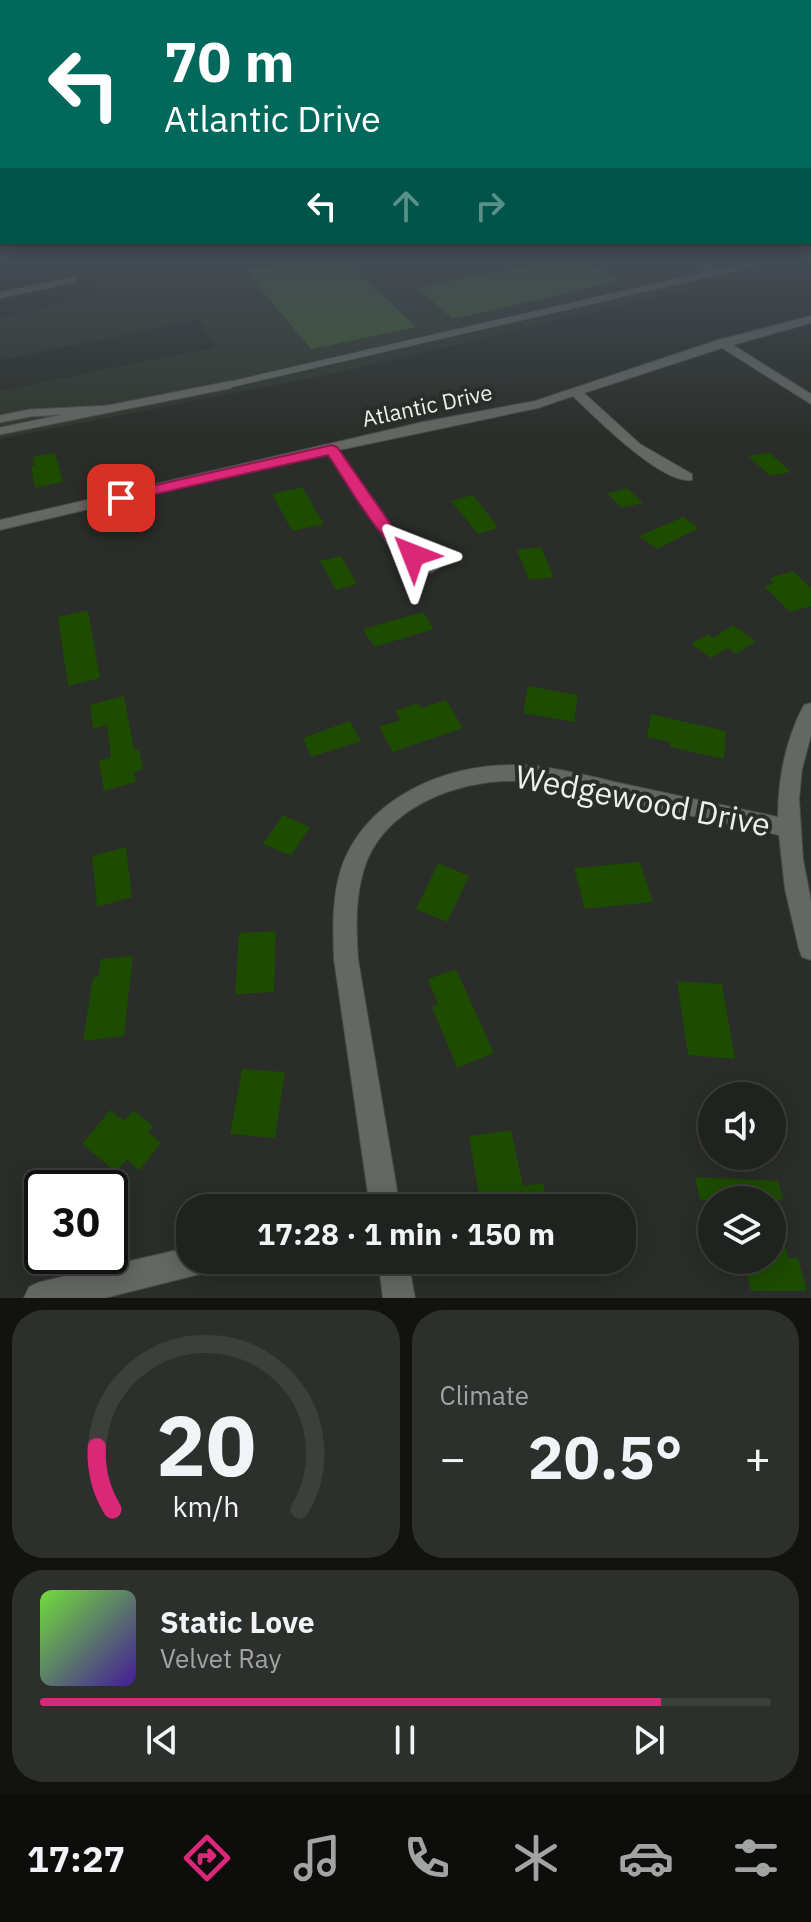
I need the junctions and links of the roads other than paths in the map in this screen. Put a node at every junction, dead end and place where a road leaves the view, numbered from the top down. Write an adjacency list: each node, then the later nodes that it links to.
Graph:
1 (512, 321): 6 (lane)
2 (805, 321): 3 (street, Atlantic Drive)
3 (722, 343): 4 (street, Atlantic Drive); 5 (street)
4 (577, 393): 9 (street, Atlantic Drive); 10 (street)
5 (811, 400)
6 (108, 409): 7 (lane); 8 (lane)
7 (0, 419)
8 (0, 431)
9 (332, 450): 11 (street, Atlantic Drive); 12 (street)
10 (687, 477)
11 (0, 525)
12 (431, 568)
13 (811, 710): 14 (street)
14 (787, 828): 15 (street); 16 (street, Wedgewood Drive)
15 (811, 949)
16 (383, 1194)
17 (176, 1266): 19 (street)
18 (395, 1274): 20 (street)
19 (40, 1298)
20 (399, 1298)

